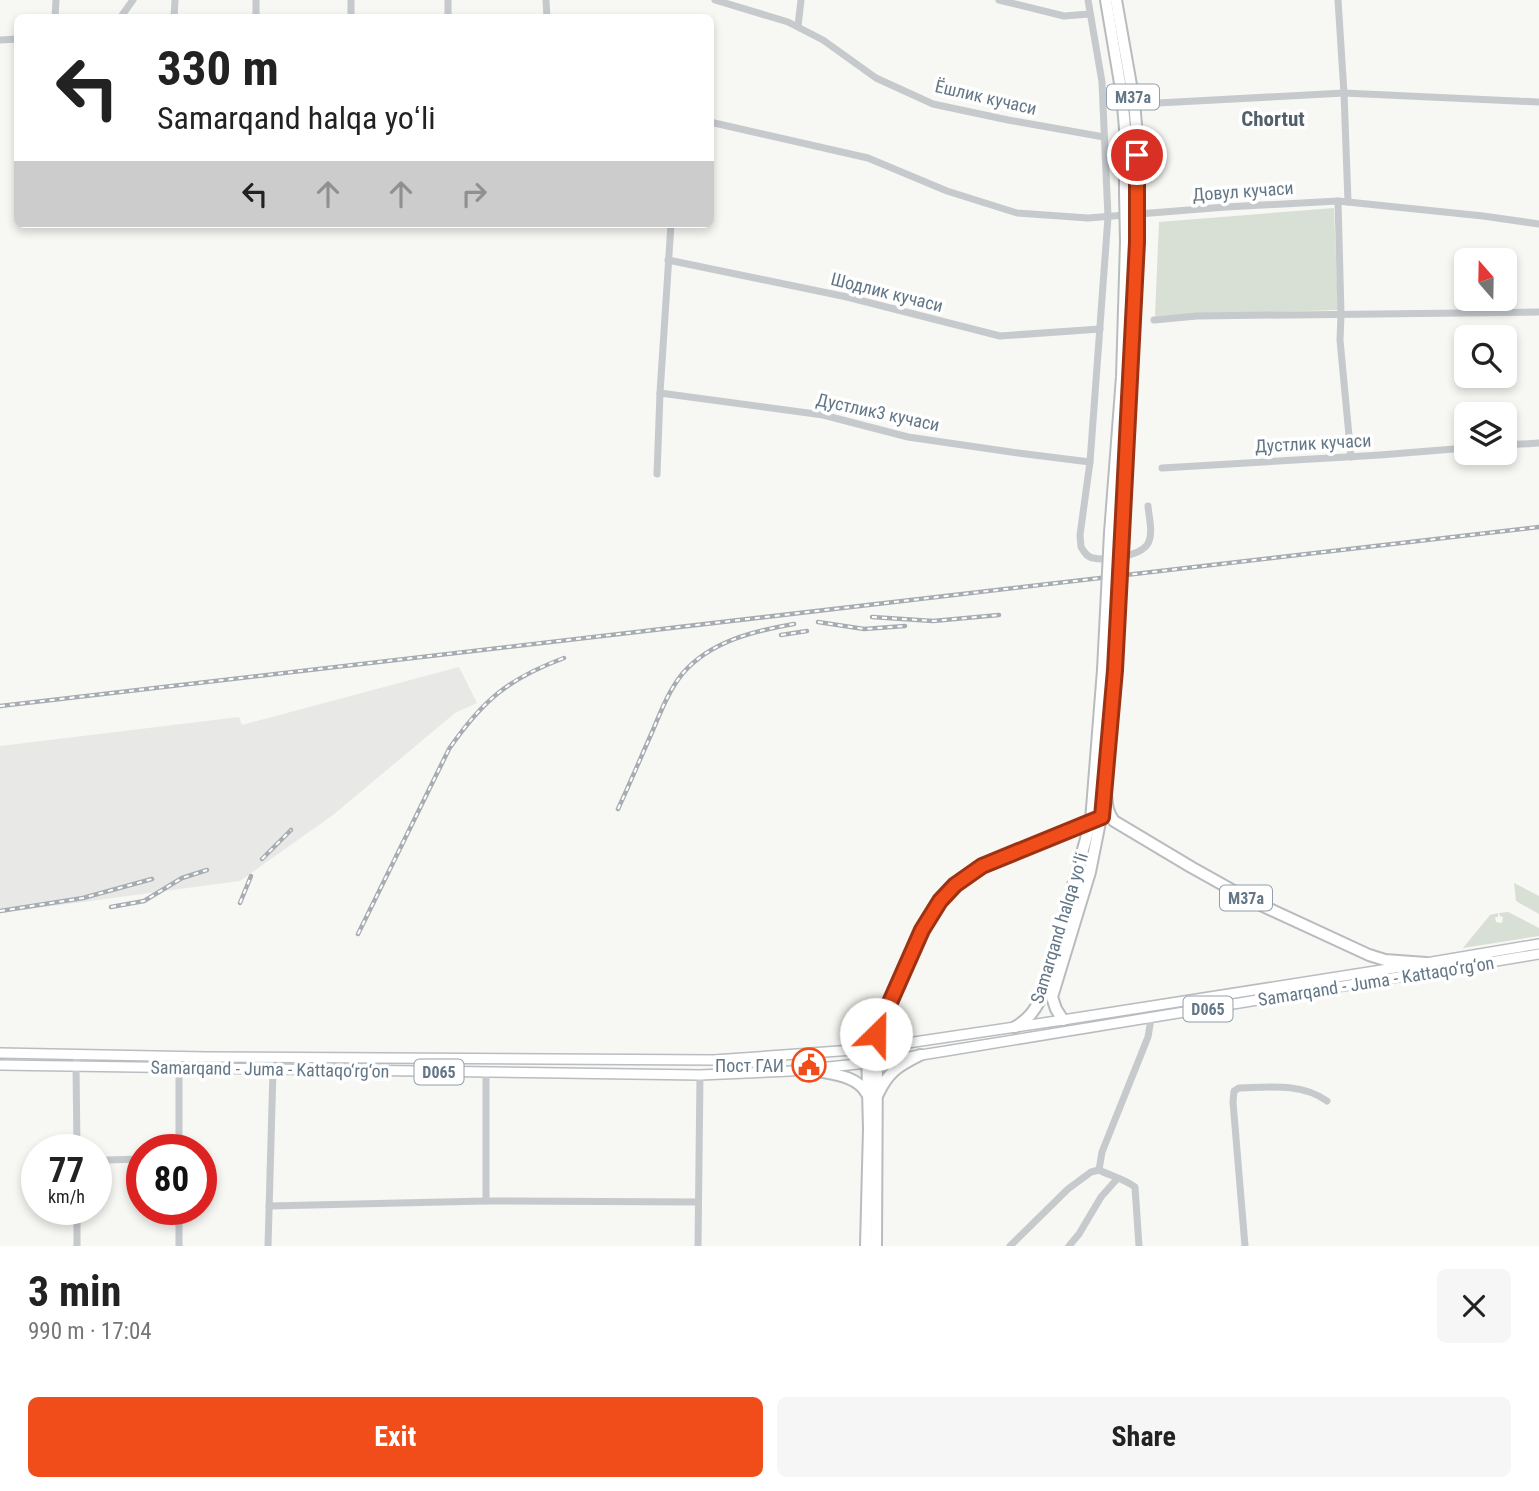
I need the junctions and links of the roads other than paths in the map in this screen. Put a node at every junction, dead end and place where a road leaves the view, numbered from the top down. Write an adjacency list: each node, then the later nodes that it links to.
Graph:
1 (715, 0): 9 (street, Ёшлик кучаси)
2 (801, 0): 9 (street)
3 (999, 0): 8 (street)
4 (1088, 0): 8 (street)
5 (1106, 0): 15 (highway, Samarqand halqa yoʻli / M37a)
6 (1116, 0): 15 (highway, Samarqand halqa yoʻli / M37a)
7 (1338, 0): 10 (street)
8 (1090, 14): 14 (street)
9 (798, 26): 14 (street, Ёшлик кучаси)
10 (1344, 93): 11 (street); 12 (street); 17 (street)
11 (1539, 102)
12 (1158, 103)
13 (714, 123): 18 (street, Довул кучаси)
14 (1104, 137): 18 (street)
15 (1131, 193): 21 (highway, Samarqand halqa yoʻli / M37a, bridge)
16 (1338, 201): 17 (street, Довул кучаси); 18 (street, Довул кучаси); 24 (street)
17 (1349, 202): 19 (street, Довул кучаси)
18 (1108, 217): 26 (street)
19 (1539, 224)
20 (671, 228): 22 (street)
21 (1132, 242): 36 (highway, Samarqand halqa yoʻli / M37a, bridge); 36 (highway, Samarqand halqa yoʻli / M37a, bridge)
22 (668, 261): 26 (street, Шодлик кучаси); 27 (street)
23 (1539, 312): 24 (street)
24 (1341, 314): 25 (street); 31 (street)
25 (1154, 320)
26 (1100, 329): 32 (street)
27 (660, 393): 32 (street, Дустлик3 кучаси); 34 (street)
28 (1539, 443): 29 (street)
29 (1517, 444)
30 (1454, 449): 31 (street, Дустлик кучаси)
31 (1350, 457): 33 (street, Дустлик кучаси)
32 (1090, 463): 35 (street)
33 (1162, 468)
34 (657, 474)
35 (1148, 506)
36 (1109, 670): 37 (highway, Samarqand halqa yoʻli / M37a); 38 (highway, Samarqand halqa yoʻli / M37a)
37 (1104, 782): 39 (highway, Samarqand halqa yoʻli / M37a); 43 (highway, M37a)
38 (1093, 803): 39 (highway, Samarqand halqa yoʻli / M37a); 40 (highway)
39 (1096, 819): 40 (highway, Samarqand halqa yoʻli); 45 (highway, Samarqand halqa yoʻli / M37a); 46 (highway, Samarqand halqa yoʻli / M37a)
40 (1066, 830): 47 (highway, Samarqand halqa yoʻli)
41 (1539, 944): 43 (main road, Samarqand - Juma - Kattaqo‘rg‘on / D065)
42 (1539, 954): 44 (main road, Samarqand - Juma - Kattaqo‘rg‘on / D065)
43 (1426, 963): 45 (main road, Samarqand - Juma - Kattaqo‘rg‘on / D065)
44 (1151, 1018): 50 (main road, Samarqand - Juma - Kattaqo‘rg‘on / D065); 63 (street)
45 (1063, 1020): 46 (main road, Samarqand - Juma - Kattaqo‘rg‘on / D065)
46 (1015, 1027): 47 (main road, Samarqand - Juma - Kattaqo‘rg‘on / D065)
47 (872, 1049): 49 (main road, Samarqand - Juma - Kattaqo‘rg‘on / D065); 51 (highway)
48 (0, 1053): 49 (main road, Samarqand - Juma - Kattaqo‘rg‘on / D065)
49 (78, 1054): 53 (street)
50 (920, 1055): 51 (main road, Samarqand - Juma - Kattaqo‘rg‘on / D065); 59 (highway)
51 (872, 1063): 55 (main road, Samarqand - Juma - Kattaqo‘rg‘on / D065); 59 (highway)
52 (0, 1065): 53 (main road, Samarqand - Juma - Kattaqo‘rg‘on / D065)
53 (76, 1065): 54 (main road, Samarqand - Juma - Kattaqo‘rg‘on / D065); 61 (street)
54 (179, 1068): 56 (main road, Samarqand - Juma - Kattaqo‘rg‘on / D065); 62 (street)
55 (808, 1069): 58 (main road, Samarqand - Juma - Kattaqo‘rg‘on / D065); 59 (highway)
56 (273, 1070): 57 (main road, Samarqand - Juma - Kattaqo‘rg‘on / D065); 67 (street)
57 (486, 1072): 58 (main road, Samarqand - Juma - Kattaqo‘rg‘on / D065); 65 (street)
58 (700, 1075): 66 (street)
59 (873, 1097): 74 (highway); 75 (highway)
60 (1327, 1101): 79 (street)
61 (76, 1134)
62 (179, 1134)
63 (1099, 1170): 64 (street); 76 (street)
64 (1117, 1179): 77 (street); 78 (street)
65 (486, 1201): 66 (street); 67 (street)
66 (698, 1202): 73 (street)
67 (269, 1206): 72 (street)
68 (77, 1225): 70 (street)
69 (179, 1225): 71 (street)
70 (77, 1246)
71 (179, 1246)
72 (268, 1246)
73 (698, 1246)
74 (866, 1246)
75 (876, 1246)
76 (1010, 1246)
77 (1069, 1246)
78 (1139, 1246)
79 (1245, 1246)

